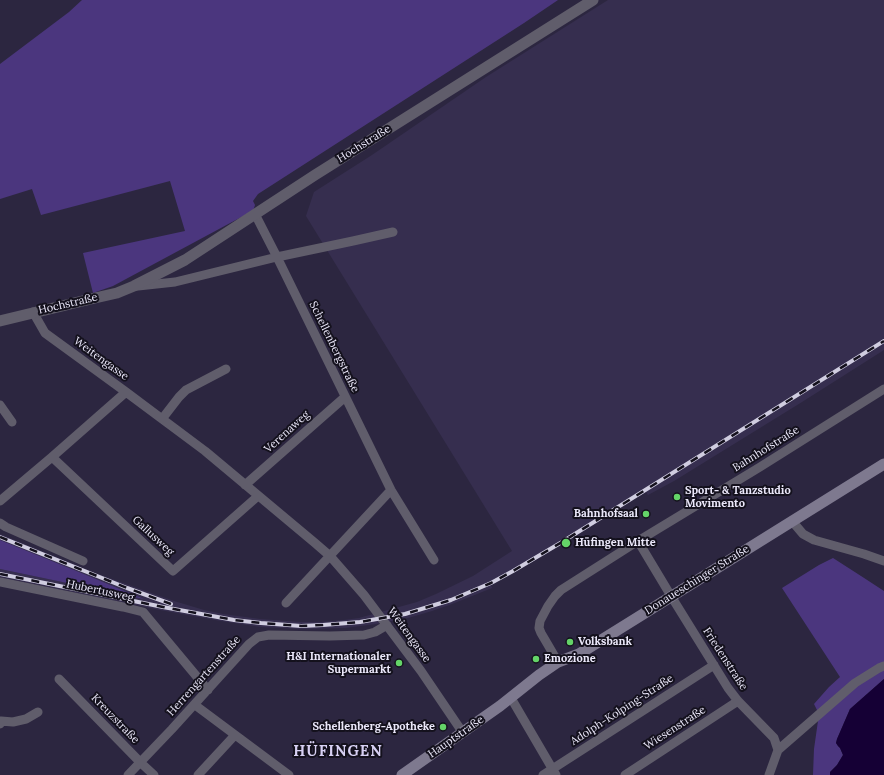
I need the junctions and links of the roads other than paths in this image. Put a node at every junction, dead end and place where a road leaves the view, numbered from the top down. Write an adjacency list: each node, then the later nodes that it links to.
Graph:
1 (593, 0): 2 (street, Hochstraße)
2 (255, 214): 4 (street, Schellenbergstraße); 5 (street, Hochstraße)
3 (393, 232): 4 (street, Hochstraße)
4 (277, 257): 5 (street, Hochstraße); 11 (street, Schellenbergstraße)
5 (134, 286): 6 (street, Hochstraße)
6 (33, 312): 7 (street, Hochstraße); 10 (street, Weitengasse)
7 (0, 321)
8 (226, 369): 14 (street)
9 (884, 389): 24 (street, Bahnhofstraße)
10 (126, 392): 14 (street, Weitengasse); 16 (street)
11 (345, 397): 18 (street, Verenaweg); 19 (street, Schellenbergstraße)
12 (0, 405): 13 (street)
13 (3, 416): 15 (street)
14 (162, 419): 18 (street, Weitengasse)
15 (12, 422)
16 (52, 457): 20 (street, Gallusweg); 21 (street)
17 (884, 464): 22 (main road, Donaueschinger Straße)
18 (246, 485): 20 (street, Weitengasse)
19 (391, 490): 25 (street); 26 (street, Schellenbergstraße)
20 (258, 496): 25 (street, Weitengasse)
21 (0, 501)
22 (792, 521): 28 (street); 30 (main road, Donaueschinger Straße)
23 (0, 523): 27 (street)
24 (638, 541): 30 (street); 33 (street, Bahnhofstraße)
25 (330, 556): 31 (street); 32 (street, Weitengasse)
26 (434, 560)
27 (83, 561)
28 (884, 561)
29 (0, 582): 37 (street, Hubertusweg)
30 (671, 596): 33 (main road, Donaueschinger Straße); 34 (street, Friedenstraße)
31 (286, 603)
32 (387, 625): 37 (street, Herrengartenstraße); 43 (street, Weitengasse)
33 (558, 662): 38 (main road, Donaueschinger Straße)
34 (714, 665): 39 (street, Friedenstraße); 47 (street, Adolph-Kolping-Straße)
35 (884, 666): 45 (street)
36 (59, 679): 46 (street, Kreuzstraße)
37 (208, 690): 40 (street, Herrengartenstraße)
38 (511, 698): 43 (main road, Hauptstraße); 47 (street)
39 (738, 701): 45 (street, Friedenstraße); 54 (street, Wiesenstraße)
40 (195, 705): 44 (street); 46 (street, Herrengartenstraße)
41 (38, 712): 42 (street)
42 (0, 720)
43 (462, 733): 52 (main road, Hauptstraße)
44 (236, 735): 50 (street); 51 (street)
45 (778, 750): 55 (street)
46 (141, 763): 48 (street, Herrengartenstraße); 49 (street, Kreuzstraße)
47 (554, 772): 53 (street, Adolph-Kolping-Straße)
48 (128, 775)
49 (154, 775)
50 (198, 775)
51 (289, 775)
52 (402, 775)
53 (543, 775)
54 (625, 775)
55 (769, 775)

